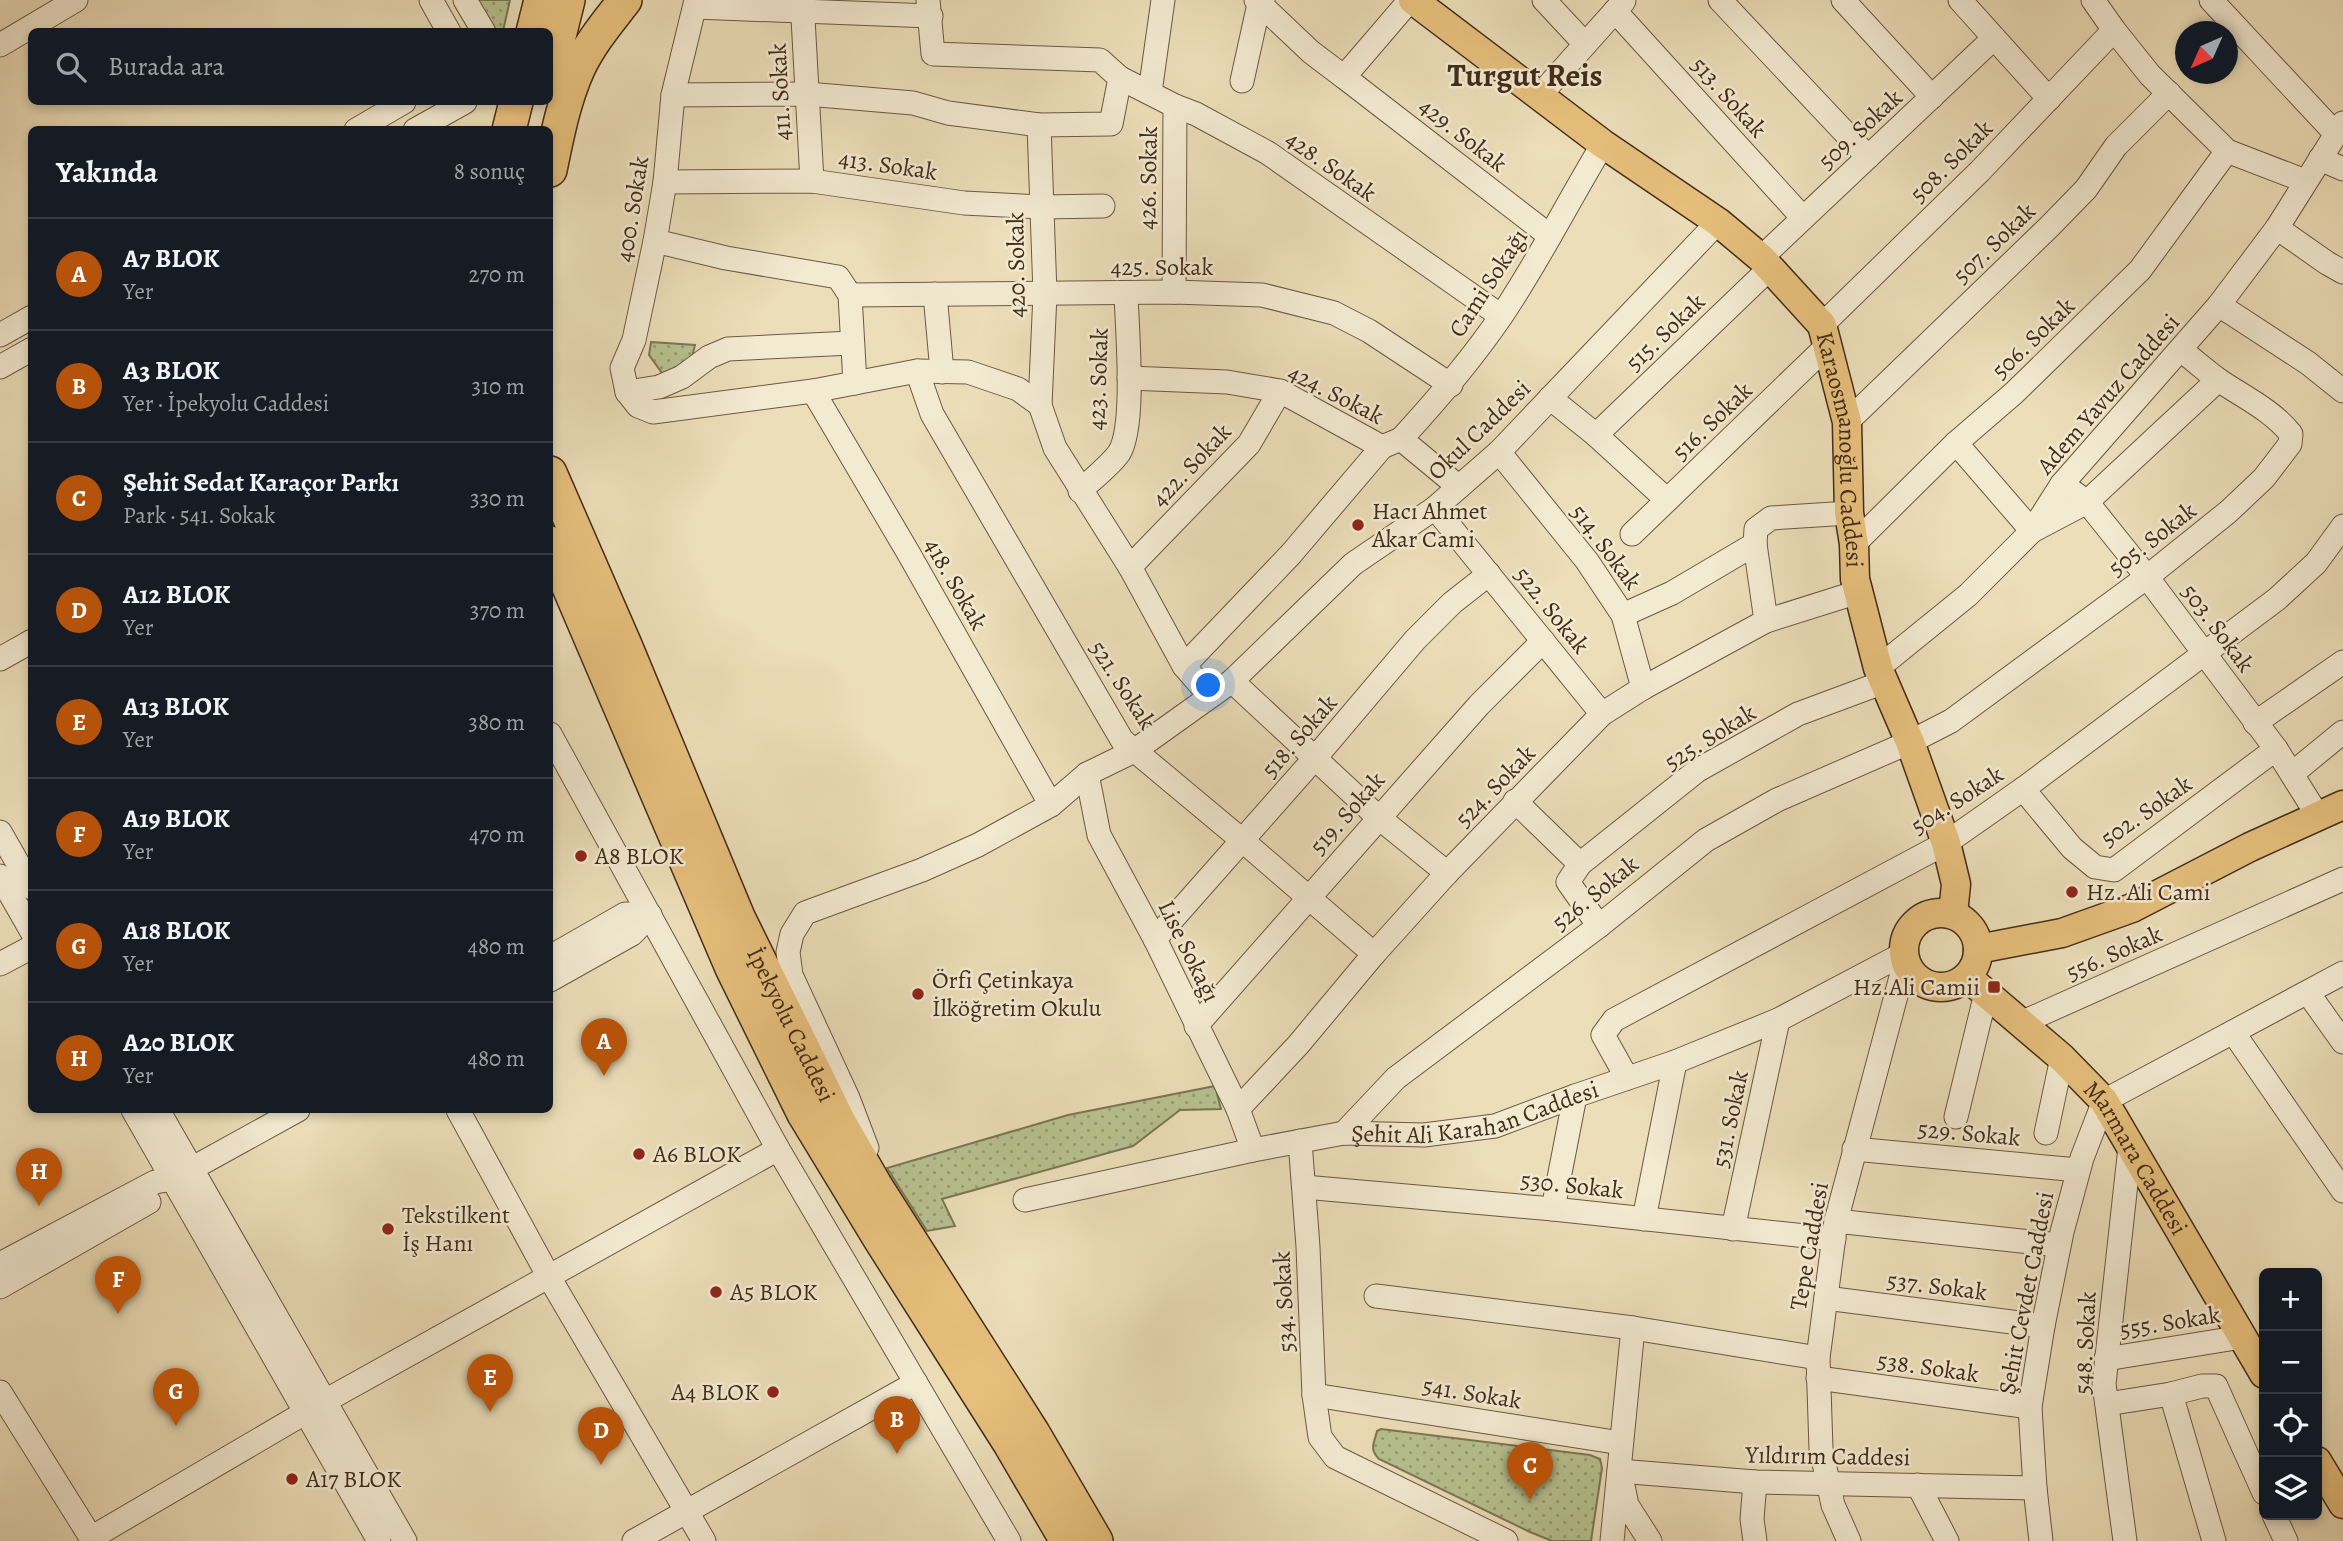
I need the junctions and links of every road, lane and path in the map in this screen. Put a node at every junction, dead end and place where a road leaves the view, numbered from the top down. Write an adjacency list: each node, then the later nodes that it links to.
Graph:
1 (76, 0): 21 (street)
2 (430, 0): 22 (street)
3 (466, 0): 23 (street)
4 (541, 0): 24 (highway)
5 (568, 0): 29 (highway)
6 (625, 0): 53 (highway)
7 (1163, 0): 33 (street)
8 (1412, 0): 30 (street); 37 (main road, Karaosmanoğlu Caddesi)
9 (1544, 0): 27 (street)
10 (1720, 0): 54 (street)
11 (1843, 0): 38 (street)
12 (1960, 0): 26 (street)
13 (2093, 0): 25 (street)
14 (2211, 0): 50 (street)
15 (1260, 1): 30 (street, 429. Sokak); 32 (street)
16 (696, 4): 17 (street); 36 (street, 400. Sokak)
17 (802, 5): 19 (street); 35 (street, 411. Sokak)
18 (1620, 6): 27 (street); 62 (street, 513. Sokak)
19 (930, 8): 31 (street, 428. Sokak)
20 (28, 28): 28 (street)
21 (29, 28)
22 (447, 28)
23 (482, 28)
24 (534, 28)
25 (2114, 30): 34 (street); 39 (street, 508. Sokak)
26 (1994, 38): 38 (street, 509. Sokak); 39 (street)
27 (1585, 44): 37 (street)
28 (0, 45)
29 (553, 61)
30 (1344, 76): 65 (street, 429. Sokak)
31 (1120, 78): 33 (street, 428. Sokak); 45 (street)
32 (1242, 81)
33 (1150, 92): 44 (street, 428. Sokak)
34 (2169, 93): 52 (street); 95 (street, 507. Sokak)
35 (807, 94): 36 (street); 45 (street); 57 (street, 411. Sokak)
36 (673, 95): 59 (street, 400. Sokak)
37 (1540, 95): 51 (main road, Karaosmanoğlu Caddesi)
38 (1932, 97): 54 (street, 509. Sokak)
39 (2049, 99): 77 (street, 508. Sokak)
40 (399, 105): 46 (street)
41 (459, 105): 47 (street)
42 (515, 105): 48 (highway)
43 (541, 105): 49 (highway)
44 (1175, 106): 69 (street, 426. Sokak); 75 (street, 428. Sokak)
45 (1039, 125): 61 (street, 420. Sokak)
46 (363, 126)
47 (422, 126)
48 (510, 126)
49 (536, 126)
50 (2339, 129): 55 (street, Adem Yavuz Caddesi)
51 (1602, 144): 63 (main road, Karaosmanoğlu Caddesi); 65 (street, Cami Sokağı)
52 (2227, 151): 58 (street); 98 (street, 506. Sokak)
53 (553, 157)
54 (1868, 157): 62 (street, 509. Sokak)
55 (2320, 159): 56 (street); 58 (street, Adem Yavuz Caddesi)
56 (2343, 169)
57 (812, 181): 59 (street, 413. Sokak); 61 (street, 413. Sokak)
58 (2305, 181): 64 (street, Adem Yavuz Caddesi)
59 (665, 182): 66 (street, 400. Sokak)
60 (1102, 206): 61 (street, 413. Sokak)
61 (1042, 207): 72 (street, 420. Sokak)
62 (1803, 218): 67 (street, 509. Sokak)
63 (1717, 222): 67 (main road, Karaosmanoğlu Caddesi); 93 (street, Okul Caddesi)
64 (2277, 228): 68 (street); 74 (street, Adem Yavuz Caddesi)
65 (1550, 236): 75 (street, Cami Sokağı)
66 (655, 242): 73 (street); 92 (street, 400. Sokak)
67 (1765, 263): 77 (main road, Karaosmanoğlu Caddesi); 96 (street, 515. Sokak)
68 (2343, 272)
69 (1174, 292): 70 (street, 425. Sokak); 88 (street, 425. Sokak)
70 (1125, 293): 72 (street, 425. Sokak); 85 (street, 423. Sokak)
71 (935, 294): 72 (street, 425. Sokak); 73 (street, 425. Sokak); 84 (street)
72 (1045, 294): 94 (street, 420. Sokak)
73 (850, 295): 78 (street)
74 (2219, 305): 80 (street, Adem Yavuz Caddesi); 91 (street)
75 (1501, 316): 88 (street, Cami Sokağı)
76 (16, 326): 79 (street)
77 (1825, 335): 95 (main road, Karaosmanoğlu Caddesi); 104 (street, 516. Sokak)
78 (852, 342): 87 (street); 92 (street)
79 (28, 346)
80 (2182, 350): 86 (street, 505. Sokak); 101 (street, Adem Yavuz Caddesi)
81 (28, 353): 82 (street)
82 (0, 367)
83 (917, 371): 84 (street); 87 (street); 136 (street, 521. Sokak)
84 (942, 372): 94 (street)
85 (1129, 378): 90 (street, 424. Sokak); 103 (street, 423. Sokak)
86 (2218, 380): 105 (street); 116 (street, 505. Sokak)
87 (855, 383): 89 (street)
88 (1451, 385): 97 (street, Cami Sokağı)
89 (813, 391): 92 (street); 142 (street, 418. Sokak)
90 (1280, 391): 97 (street, 424. Sokak); 114 (street, 422. Sokak)
91 (2343, 391)
92 (628, 393)
93 (1550, 398): 96 (street); 99 (street, Okul Caddesi)
94 (1040, 405): 103 (street)
95 (1847, 422): 107 (main road, Karaosmanoğlu Caddesi)
96 (1596, 435): 104 (street)
97 (1392, 443): 102 (street, 424. Sokak); 125 (street, Cami Sokağı)
98 (1956, 443): 109 (street); 112 (street, 506. Sokak)
99 (1499, 452): 102 (street, Okul Caddesi); 118 (street, 514. Sokak)
100 (553, 480): 194 (highway, İpekyolu Caddesi)
101 (2062, 484): 105 (street, 503. Sokak); 109 (street, Adem Yavuz Caddesi)
102 (1460, 487): 106 (street, Okul Caddesi)
103 (1080, 491): 114 (street)
104 (1667, 500): 110 (street, 516. Sokak)
105 (2087, 502): 109 (street); 116 (street, 503. Sokak)
106 (1435, 508): 115 (street, 522. Sokak); 127 (street, Okul Caddesi)
107 (1849, 513): 111 (street); 112 (main road, Karaosmanoğlu Caddesi)
108 (2343, 526): 122 (street, 504. Sokak)
109 (2032, 531): 126 (street, Adem Yavuz Caddesi)
110 (1632, 534)
111 (1755, 544): 118 (street); 119 (street)
112 (1854, 544): 117 (main road, Karaosmanoğlu Caddesi)
113 (553, 550): 202 (highway, İpekyolu Caddesi)
114 (1130, 567): 125 (street)
115 (1489, 574): 120 (street, 522. Sokak); 137 (street, 518. Sokak)
116 (2147, 577): 122 (street, 503. Sokak); 134 (street, 505. Sokak)
117 (1858, 592): 119 (street, 524. Sokak); 126 (main road, Karaosmanoğlu Caddesi)
118 (1623, 615): 128 (street, 514. Sokak)
119 (1766, 621): 128 (street, 524. Sokak)
120 (1544, 641): 130 (street, 522. Sokak); 144 (street, 519. Sokak)
121 (28, 643): 123 (street)
122 (2205, 653): 131 (street, 503. Sokak); 140 (street, 504. Sokak)
123 (0, 659)
124 (2343, 662): 131 (street)
125 (1184, 666): 129 (street)
126 (1881, 675): 134 (main road, Karaosmanoğlu Caddesi); 148 (street, 525. Sokak)
127 (1231, 681): 129 (street, Okul Caddesi); 137 (street)
128 (1643, 688): 130 (street, 524. Sokak)
129 (1210, 696): 136 (street, Okul Caddesi)
130 (1602, 713): 141 (street, 524. Sokak)
131 (2255, 723): 135 (street, 503. Sokak)
132 (2343, 732): 138 (street)
133 (553, 739): 155 (street)
134 (1910, 742): 147 (main road, Karaosmanoğlu Caddesi); 157 (street, 526. Sokak)
135 (2276, 749): 138 (street, 503. Sokak); 140 (street, 502. Sokak)
136 (1134, 751): 139 (street, Okul Caddesi); 146 (street, 521. Sokak)
137 (1315, 758): 144 (street); 146 (street, 518. Sokak)
138 (2292, 773): 143 (street, 503. Sokak)
139 (1087, 774): 142 (street, Okul Caddesi); 158 (street, Lise Sokağı)
140 (2022, 789): 147 (street, 504. Sokak)
141 (1515, 801): 148 (street); 149 (street, 524. Sokak)
142 (1051, 805): 194 (street, Okul Caddesi)
143 (2331, 810): 160 (main road)
144 (1378, 817): 149 (street); 153 (street, 519. Sokak)
145 (0, 832): 152 (street)
146 (1243, 841): 153 (street, 521. Sokak); 158 (street, 518. Sokak)
147 (1946, 843): 154 (main road, Karaosmanoğlu Caddesi); 176 (street, 504. Sokak)
148 (1580, 864): 157 (street)
149 (1447, 873): 161 (street, 524. Sokak)
150 (0, 876): 156 (street)
151 (2343, 879): 170 (street, 556. Sokak)
152 (28, 881)
153 (1308, 897): 161 (street, 521. Sokak); 171 (street, 519. Sokak)
154 (1953, 914): 160 (main road); 163 (main road)
155 (650, 915): 162 (street); 166 (street); 189 (street)
156 (28, 925)
157 (1599, 926): 185 (street, 526. Sokak)
158 (1155, 939): 171 (street, Lise Sokağı)
159 (28, 949): 164 (street)
160 (1978, 949): 167 (main road)
161 (1374, 954): 179 (street, 524. Sokak)
162 (553, 955)
163 (1904, 958): 167 (main road); 169 (street, Şehit Ali Karahan Caddesi); 190 (street, Tepe Caddesi)
164 (0, 964)
165 (2343, 973): 168 (street)
166 (553, 978)
167 (1977, 985): 170 (main road, Marmara Caddesi); 184 (street)
168 (2308, 993): 172 (street); 173 (street)
169 (1778, 1020): 175 (street, Şehit Ali Karahan Caddesi); 200 (street, 531. Sokak)
170 (2021, 1023): 174 (main road, Marmara Caddesi)
171 (1196, 1026): 179 (street, Lise Sokağı)
172 (2233, 1032): 178 (street); 196 (street)
173 (2343, 1042)
174 (2062, 1058): 178 (main road, Marmara Caddesi); 186 (street)
175 (1675, 1062): 176 (street, Şehit Ali Karahan Caddesi); 199 (street)
176 (1627, 1078): 177 (street, Şehit Ali Karahan Caddesi)
177 (1575, 1096): 185 (street, Şehit Ali Karahan Caddesi); 198 (street)
178 (2104, 1101): 188 (main road, Marmara Caddesi); 192 (street, Şehit Cevdet Caddesi)
179 (1237, 1109): 191 (street, Lise Sokağı)
180 (135, 1113): 193 (street)
181 (159, 1113): 193 (street)
182 (293, 1113): 193 (street)
183 (460, 1113): 206 (street)
184 (1956, 1117)
185 (1344, 1133): 187 (street, Şehit Ali Karahan Caddesi)
186 (2046, 1133)
187 (1300, 1141): 191 (street, Şehit Ali Karahan Caddesi); 195 (street, 534. Sokak)
188 (2130, 1147): 212 (main road, Marmara Caddesi); 213 (street, 548. Sokak)
189 (778, 1149): 206 (street); 216 (street)
190 (1854, 1149): 192 (street, 529. Sokak); 201 (street, Tepe Caddesi)
191 (1253, 1150): 197 (street, Şehit Ali Karahan Caddesi)
192 (2078, 1170): 203 (street, Şehit Cevdet Caddesi)
193 (183, 1174): 204 (street); 207 (street); 221 (street)
194 (875, 1185): 205 (highway, İpekyolu Caddesi)
195 (1304, 1187): 198 (street, 530. Sokak); 219 (street, 534. Sokak)
196 (2343, 1191)
197 (1025, 1200)
198 (1553, 1209): 199 (street, 530. Sokak)
199 (1644, 1219): 200 (street, 530. Sokak)
200 (1733, 1229): 201 (street, 530. Sokak)
201 (1835, 1230): 203 (street, 530. Sokak); 209 (street, Tepe Caddesi)
202 (880, 1239): 240 (highway); 241 (highway, İpekyolu Caddesi)
203 (2059, 1245): 210 (street, Şehit Cevdet Caddesi)
204 (0, 1264)
205 (931, 1270): 242 (highway, İpekyolu Caddesi); 243 (highway)
206 (550, 1277): 221 (street); 232 (street)
207 (0, 1287)
208 (1376, 1296): 211 (street, 538. Sokak)
209 (1826, 1298): 210 (street, 537. Sokak); 215 (street, Tepe Caddesi)
210 (2043, 1326): 222 (street, Şehit Cevdet Caddesi)
211 (1633, 1328): 215 (street, 538. Sokak); 223 (street)
212 (2242, 1337): 213 (street, 555. Sokak); 214 (main road, Marmara Caddesi)
213 (2106, 1359): 220 (street, 548. Sokak)
214 (2259, 1366)
215 (1818, 1368): 222 (street, 538. Sokak); 228 (street, Tepe Caddesi)
216 (916, 1383): 232 (street); 239 (street)
217 (0, 1392): 234 (street)
218 (2171, 1394): 220 (street); 227 (street); 252 (street)
219 (1314, 1395): 223 (street, 541. Sokak); 244 (street, 534. Sokak)
220 (2107, 1404): 251 (street, 548. Sokak)
221 (315, 1407): 234 (street); 235 (street); 236 (street)
222 (2030, 1407): 230 (street, Şehit Cevdet Caddesi)
223 (1621, 1443): 225 (street)
224 (2322, 1469): 231 (main road)
225 (1619, 1471): 226 (street, Yıldırım Caddesi); 245 (street); 246 (street)
226 (1755, 1482): 228 (street, Yıldırım Caddesi); 247 (street)
227 (2259, 1482)
228 (1829, 1484): 229 (street, Yıldırım Caddesi); 248 (street, Tepe Caddesi)
229 (1918, 1485): 230 (street, Yıldırım Caddesi); 249 (street)
230 (2035, 1488): 250 (street, Şehit Cevdet Caddesi)
231 (2343, 1504)
232 (687, 1511): 237 (street); 238 (street)
233 (2276, 1520): 253 (street)
234 (92, 1539)
235 (379, 1541)
236 (405, 1541)
237 (634, 1541)
238 (704, 1541)
239 (1009, 1541)
240 (1042, 1541)
241 (1067, 1541)
242 (1096, 1541)
243 (1122, 1541)
244 (1506, 1541)
245 (1612, 1541)
246 (1650, 1541)
247 (1755, 1541)
248 (1849, 1541)
249 (1947, 1541)
250 (2041, 1541)
251 (2125, 1541)
252 (2214, 1541)
253 (2286, 1541)

